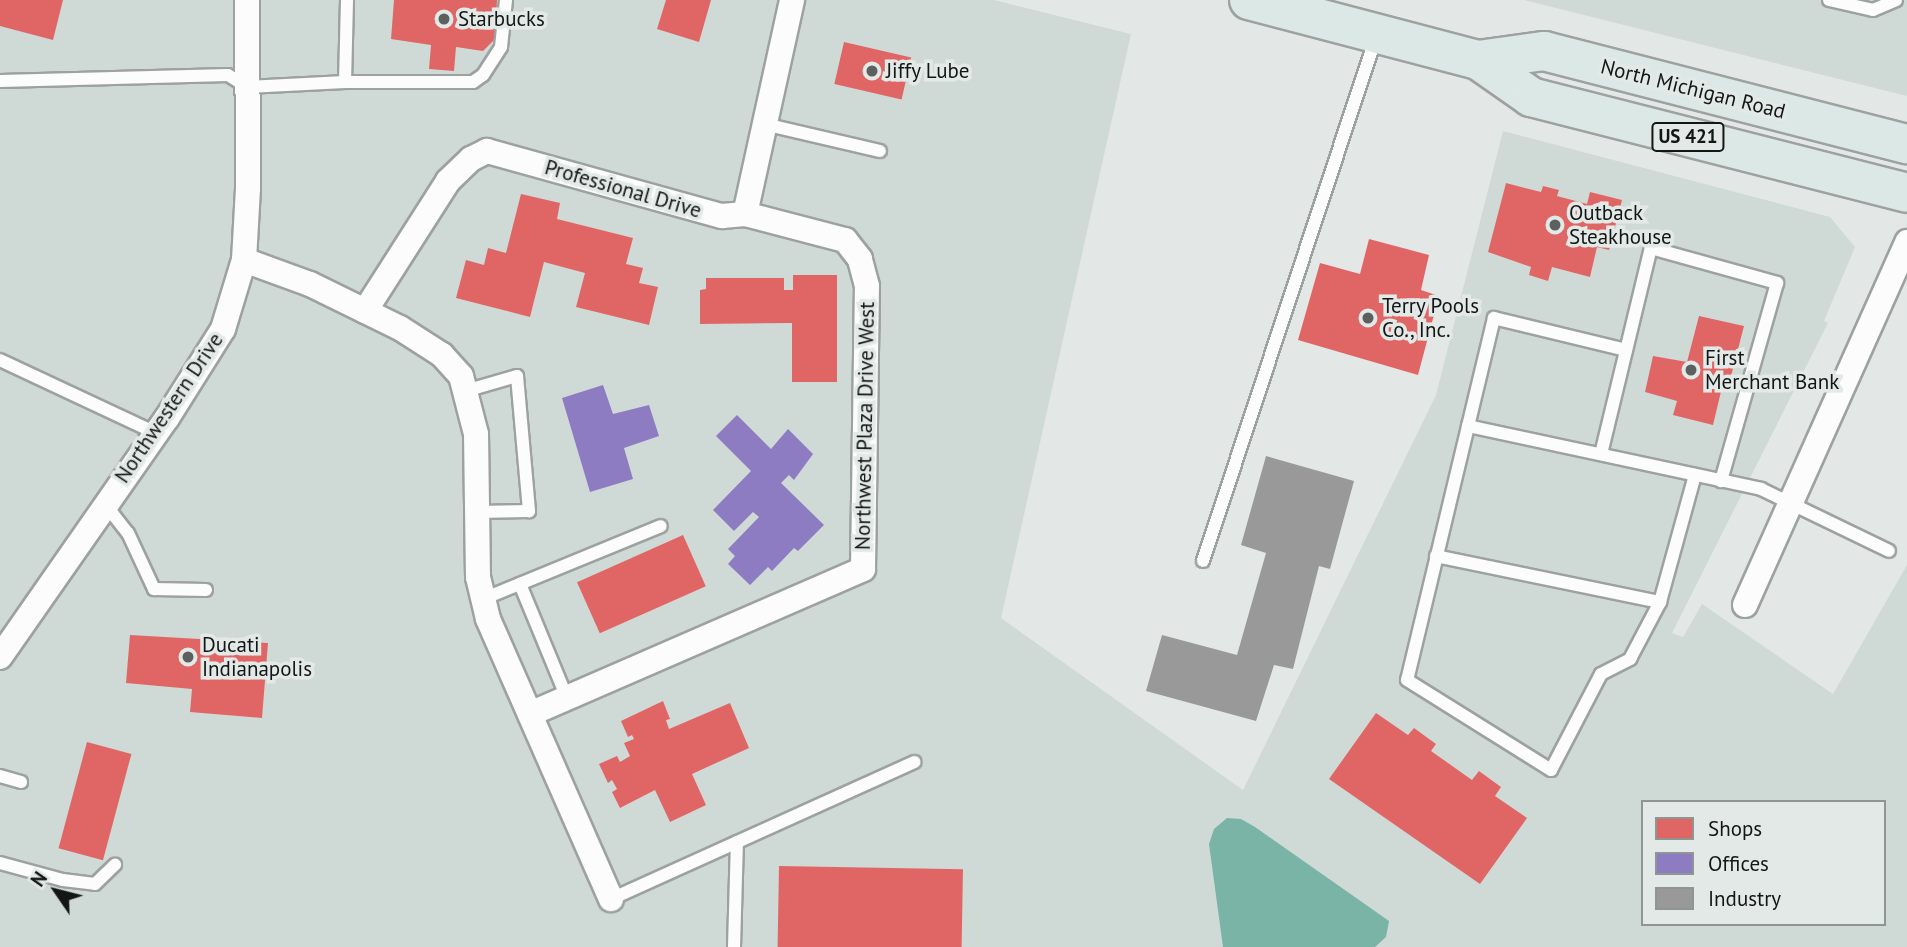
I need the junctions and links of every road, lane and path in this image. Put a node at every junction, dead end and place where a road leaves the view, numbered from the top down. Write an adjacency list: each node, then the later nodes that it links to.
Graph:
1 (247, 0): 12 (street, Northwestern Drive)
2 (347, 0): 11 (lane)
3 (506, 0): 11 (lane)
4 (792, 0): 13 (street)
5 (1249, 0): 8 (main road, North Michigan Road / US 421)
6 (1829, 0): 7 (lane)
7 (1896, 0)
8 (1377, 33): 9 (main road, North Michigan Road / US 421); 35 (lane)
9 (1478, 60): 14 (main road, North Michigan Road / US 421); 16 (main road, North Michigan Road / US 421)
10 (0, 81): 12 (lane)
11 (345, 82): 12 (lane)
12 (247, 88): 19 (street, Northwestern Drive)
13 (764, 124): 15 (lane); 17 (street)
14 (1907, 144)
15 (880, 151)
16 (1907, 193)
17 (745, 214): 20 (street, Professional Drive); 42 (street, Northwest Plaza Drive West)
18 (1907, 242): 29 (street)
19 (244, 260): 20 (street); 25 (street, Northwestern Drive)
20 (365, 311): 23 (street)
21 (1626, 350): 24 (lane); 26 (lane); 28 (lane)
22 (0, 360): 25 (lane)
23 (465, 391): 31 (street); 31 (lane)
24 (1468, 426): 26 (lane); 34 (lane)
25 (156, 433): 30 (street, Northwestern Drive)
26 (1601, 454): 27 (lane)
27 (1695, 475): 28 (lane); 39 (lane)
28 (1721, 481): 29 (lane)
29 (1792, 502): 33 (lane); 40 (street)
30 (105, 503): 37 (lane); 41 (street, Northwestern Drive)
31 (476, 512): 38 (street)
32 (661, 526): 36 (lane)
33 (1889, 551)
34 (1436, 556): 39 (lane); 39 (lane)
35 (1203, 561)
36 (520, 584): 38 (lane); 42 (lane)
37 (206, 590)
38 (483, 598): 43 (street)
39 (1660, 602)
40 (1745, 605)
41 (0, 657)
42 (567, 698): 43 (street, Northwest Plaza Drive West)
43 (530, 714): 50 (street)
44 (915, 762): 47 (lane)
45 (0, 776): 46 (lane)
46 (21, 782)
47 (737, 842): 50 (lane); 51 (lane)
48 (0, 863): 49 (lane)
49 (116, 865)
50 (611, 899)
51 (734, 947)

